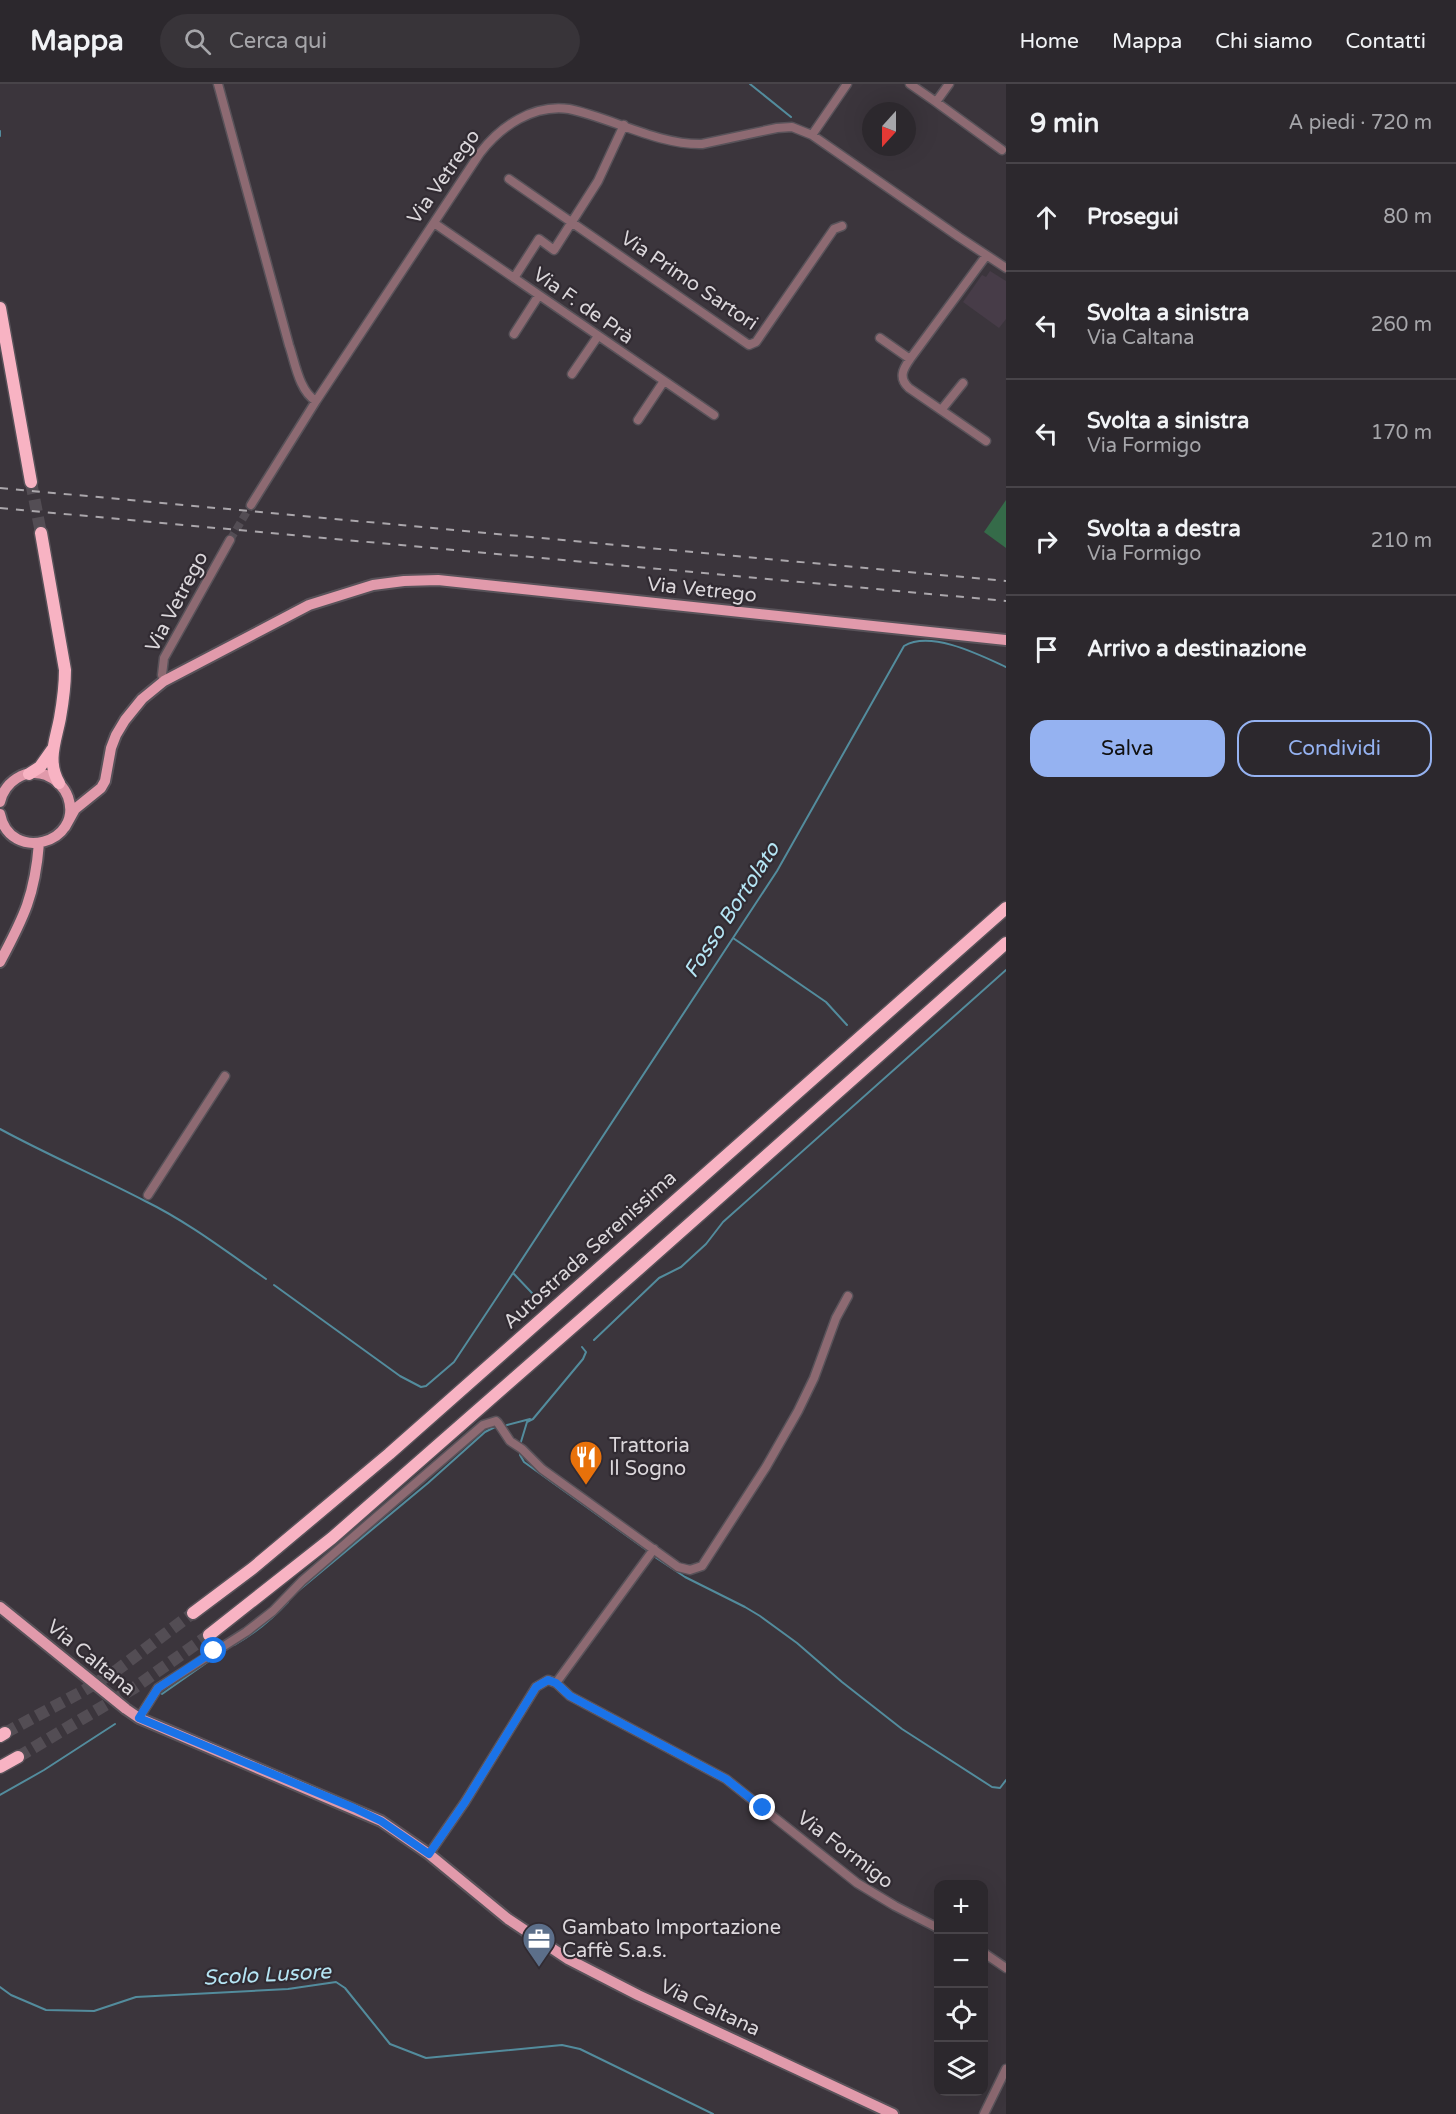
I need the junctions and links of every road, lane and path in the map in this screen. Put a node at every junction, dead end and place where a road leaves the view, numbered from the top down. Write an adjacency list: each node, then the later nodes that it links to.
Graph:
1 (218, 84): 25 (street)
2 (847, 84): 7 (street)
3 (910, 84): 5 (street)
4 (949, 84): 5 (street)
5 (936, 102): 8 (street)
6 (624, 125): 7 (street, Via Vetrego); 10 (street); 11 (street, Via Vetrego)
7 (812, 135): 13 (street, Via Vetrego)
8 (1002, 150)
9 (509, 179): 10 (street, Via Primo Sartori)
10 (572, 222): 12 (street, Via Primo Sartori); 15 (street)
11 (434, 223): 15 (street, Via F. de Prà); 25 (street, Via Vetrego)
12 (842, 226)
13 (986, 255): 14 (street, Via Vetrego); 21 (street)
14 (1006, 268)
15 (514, 278): 16 (street, Via F. de Prà)
16 (539, 295): 18 (street); 19 (street, Via F. de Prà)
17 (0, 308): 30 (highway)
18 (514, 334)
19 (598, 336): 22 (street); 23 (street, Via F. de Prà)
20 (880, 338): 21 (street)
21 (910, 359): 26 (street)
22 (572, 374)
23 (664, 381): 27 (street, Via F. de Prà); 28 (street)
24 (963, 383): 26 (street)
25 (316, 401): 31 (street, Via Vetrego)
26 (942, 409): 29 (street)
27 (714, 415)
28 (638, 420)
29 (986, 441)
30 (31, 482)
31 (251, 505)
32 (41, 533): 36 (highway)
33 (230, 540): 35 (street, Via Vetrego)
34 (1006, 640): 35 (main road, Via Vetrego)
35 (164, 681): 39 (main road, Via Vetrego)
36 (53, 749): 37 (highway); 38 (highway)
37 (29, 774): 38 (main road); 40 (main road)
38 (61, 785): 39 (main road); 42 (main road)
39 (94, 793): 42 (main road, Via Vetrego)
40 (0, 802)
41 (0, 814): 43 (main road)
42 (65, 827): 43 (main road, Via Vetrego)
43 (39, 843): 46 (main road)
44 (1006, 908): 52 (highway, Autostrada Serenissima)
45 (1006, 943): 53 (highway)
46 (0, 962)
47 (225, 1076): 48 (street)
48 (148, 1195)
49 (848, 1296): 50 (street)
50 (651, 1553): 54 (street); 55 (street)
51 (0, 1607): 55 (main road, Via Caltana)
52 (193, 1614)
53 (208, 1635)
54 (556, 1683): 58 (street); 59 (street, Via Formigo)
55 (139, 1718): 58 (main road, Via Caltana)
56 (18, 1757): 57 (highway)
57 (0, 1767)
58 (429, 1854): 63 (main road, Via Caltana)
59 (934, 1925)
60 (988, 1956): 61 (street)
61 (1006, 1968)
62 (1006, 2069): 64 (street)
63 (893, 2114)
64 (984, 2114)

